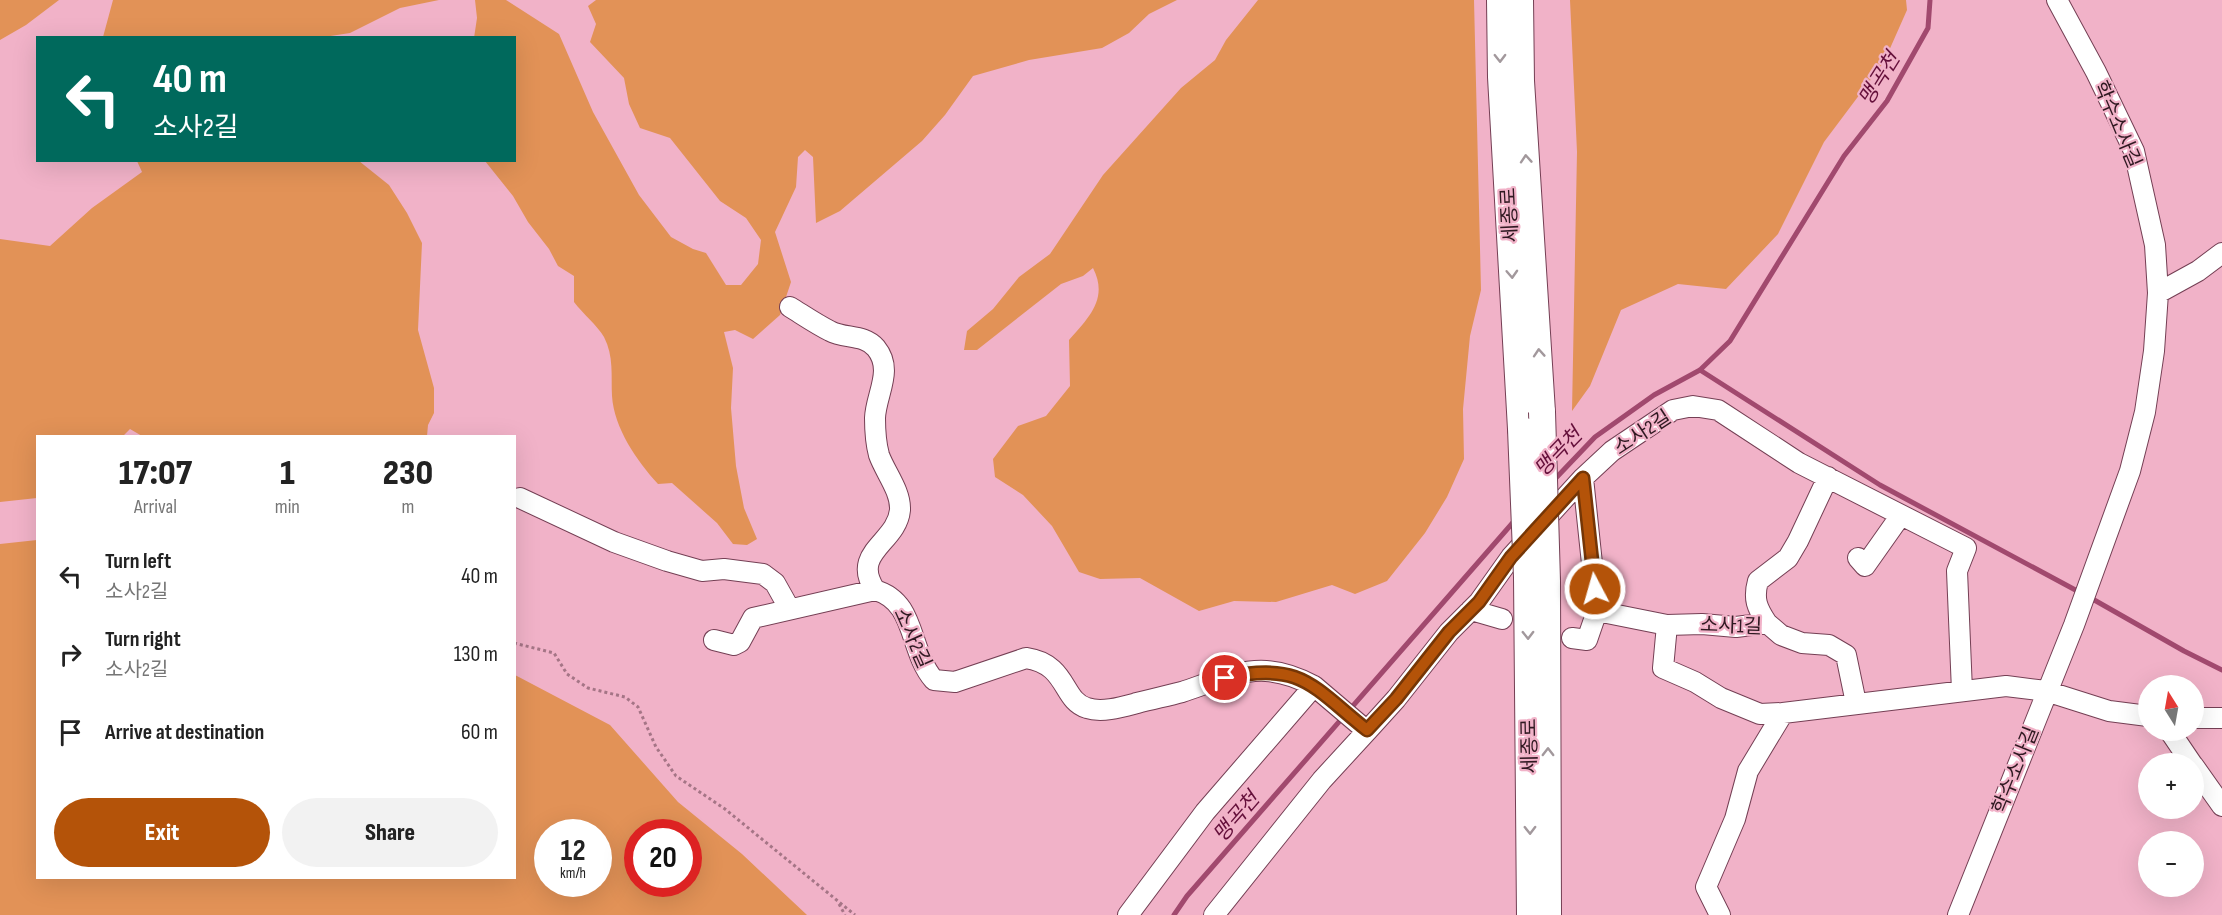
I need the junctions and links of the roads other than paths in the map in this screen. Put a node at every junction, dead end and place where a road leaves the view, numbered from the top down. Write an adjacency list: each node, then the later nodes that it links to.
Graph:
1 (1500, 0): 12 (main road, 세종로, one-way to 12, bridge)
2 (1520, 0): 12 (main road, 세종로, one-way to 2, bridge)
3 (2057, 0): 5 (street, 학수소사길)
4 (2222, 253): 5 (street)
5 (2158, 293): 24 (street, 학수소사길)
6 (790, 307): 13 (street, 소사2길)
7 (1828, 477): 8 (street, 소사2길); 10 (street, 소사2길); 18 (street)
8 (1583, 478): 15 (street, 소사2길); 16 (street)
9 (520, 498): 14 (street)
10 (1901, 515): 11 (street); 23 (street, 소사2길)
11 (1858, 558)
12 (1537, 579): 35 (main road, 세종로, one-way to 35); 36 (main road, 세종로, one-way to 12)
13 (875, 590): 14 (street); 22 (street, 소사2길)
14 (789, 608): 21 (street)
15 (1471, 610): 17 (street); 30 (street, 소사2길)
16 (1597, 611): 19 (street, 소사1길); 20 (street)
17 (1502, 619)
18 (1767, 623): 19 (street, 소사1길); 25 (street, 소사1길)
19 (1666, 625): 26 (street)
20 (1572, 638)
21 (714, 640)
22 (1317, 688): 30 (street, 소사2길); 33 (street)
23 (1962, 691): 24 (street); 25 (street)
24 (2046, 691): 27 (street); 38 (street, 학수소사길)
25 (1856, 703): 26 (street)
26 (1783, 713): 37 (street)
27 (2138, 715)
28 (2204, 718): 29 (street)
29 (2222, 718)
30 (1363, 728): 34 (street)
31 (2204, 780): 32 (street)
32 (2222, 806)
33 (1128, 915)
34 (1214, 915)
35 (1530, 915)
36 (1548, 915)
37 (1720, 915)
38 (1958, 915)

